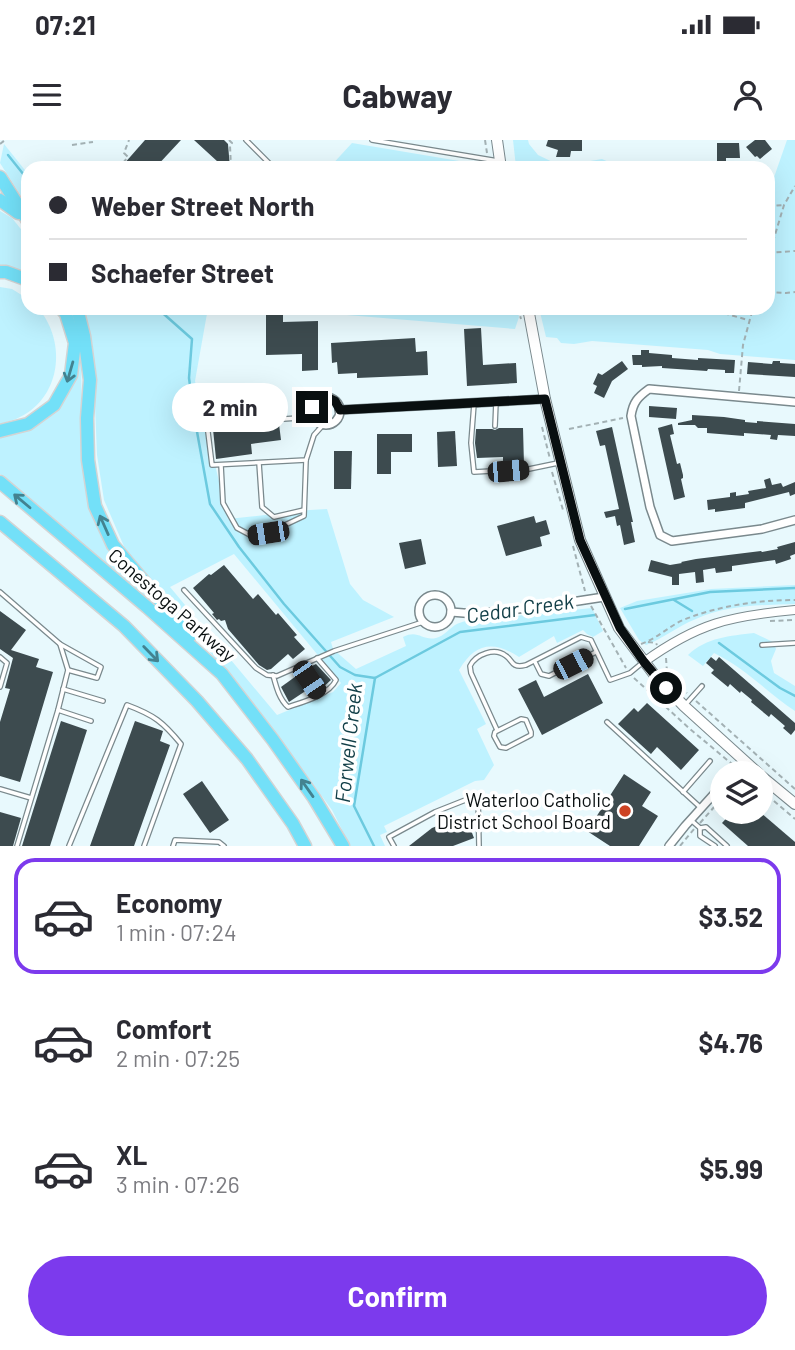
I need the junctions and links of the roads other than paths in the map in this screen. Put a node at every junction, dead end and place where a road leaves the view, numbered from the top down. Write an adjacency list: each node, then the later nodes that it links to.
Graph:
1 (246, 140): 4 (lane)
2 (372, 140): 5 (lane)
3 (497, 140): 6 (main road)
4 (267, 161)
5 (484, 161)
6 (500, 161)
7 (0, 177): 9 (highway)
8 (0, 200): 10 (highway)
9 (21, 212)
10 (21, 215)
11 (0, 272): 12 (highway)
12 (21, 277)
13 (66, 315): 24 (highway, one-way to 24)
14 (79, 315): 49 (highway, one-way to 14)
15 (529, 315): 16 (main road)
16 (545, 399): 17 (street); 26 (main road)
17 (496, 402): 19 (street); 23 (lane)
18 (795, 402): 31 (street)
19 (474, 404): 20 (street); 26 (lane)
20 (340, 410): 21 (street); 22 (street)
21 (313, 417): 22 (street); 28 (lane)
22 (323, 425): 25 (lane)
23 (495, 426)
24 (0, 431)
25 (306, 460): 27 (lane); 30 (lane)
26 (560, 462): 35 (main road)
27 (259, 463): 28 (lane); 30 (lane)
28 (221, 465): 30 (lane)
29 (0, 482): 49 (highway, Conestoga Parkway, one-way to 29)
30 (304, 510)
31 (795, 520)
32 (0, 522): 77 (highway, one-way to 77)
33 (184, 590): 50 (lane)
34 (0, 592): 40 (lane)
35 (604, 597): 37 (street); 46 (main road)
36 (795, 610): 46 (street)
37 (450, 612): 38 (street); 38 (street)
38 (423, 622): 44 (lane)
39 (795, 643): 41 (lane)
40 (60, 644): 48 (lane); 48 (lane)
41 (762, 645)
42 (596, 652): 45 (lane); 45 (lane); 46 (lane)
43 (0, 657): 52 (lane)
44 (318, 657): 47 (lane); 54 (lane)
45 (535, 661): 60 (lane)
46 (644, 662): 56 (main road)
47 (299, 666): 50 (lane); 54 (lane)
48 (68, 670): 53 (lane)
49 (222, 674): 78 (highway, Conestoga Parkway, one-way to 49)
50 (273, 676): 54 (lane)
51 (702, 685): 56 (lane)
52 (0, 687)
53 (63, 689): 55 (lane); 57 (lane)
54 (319, 694)
55 (103, 701)
56 (684, 706): 62 (main road)
57 (58, 710): 58 (lane); 66 (lane)
58 (91, 721)
59 (607, 722): 65 (lane)
60 (497, 730): 60 (lane)
61 (710, 761): 65 (lane)
62 (744, 761)
63 (773, 786): 68 (main road)
64 (0, 789): 66 (lane)
65 (683, 792): 69 (lane)
66 (31, 798): 72 (lane)
67 (710, 798): 69 (street)
68 (795, 804)
69 (701, 808): 70 (street)
70 (691, 820): 71 (lane); 81 (street)
71 (700, 828): 82 (lane); 83 (lane)
72 (17, 846)
73 (69, 846): 74 (lane)
74 (144, 846)
75 (173, 846): 76 (lane)
76 (224, 846)
77 (305, 846)
78 (343, 846)
79 (394, 846): 80 (lane)
80 (479, 846)
81 (670, 846)
82 (715, 846)
83 (727, 846)

